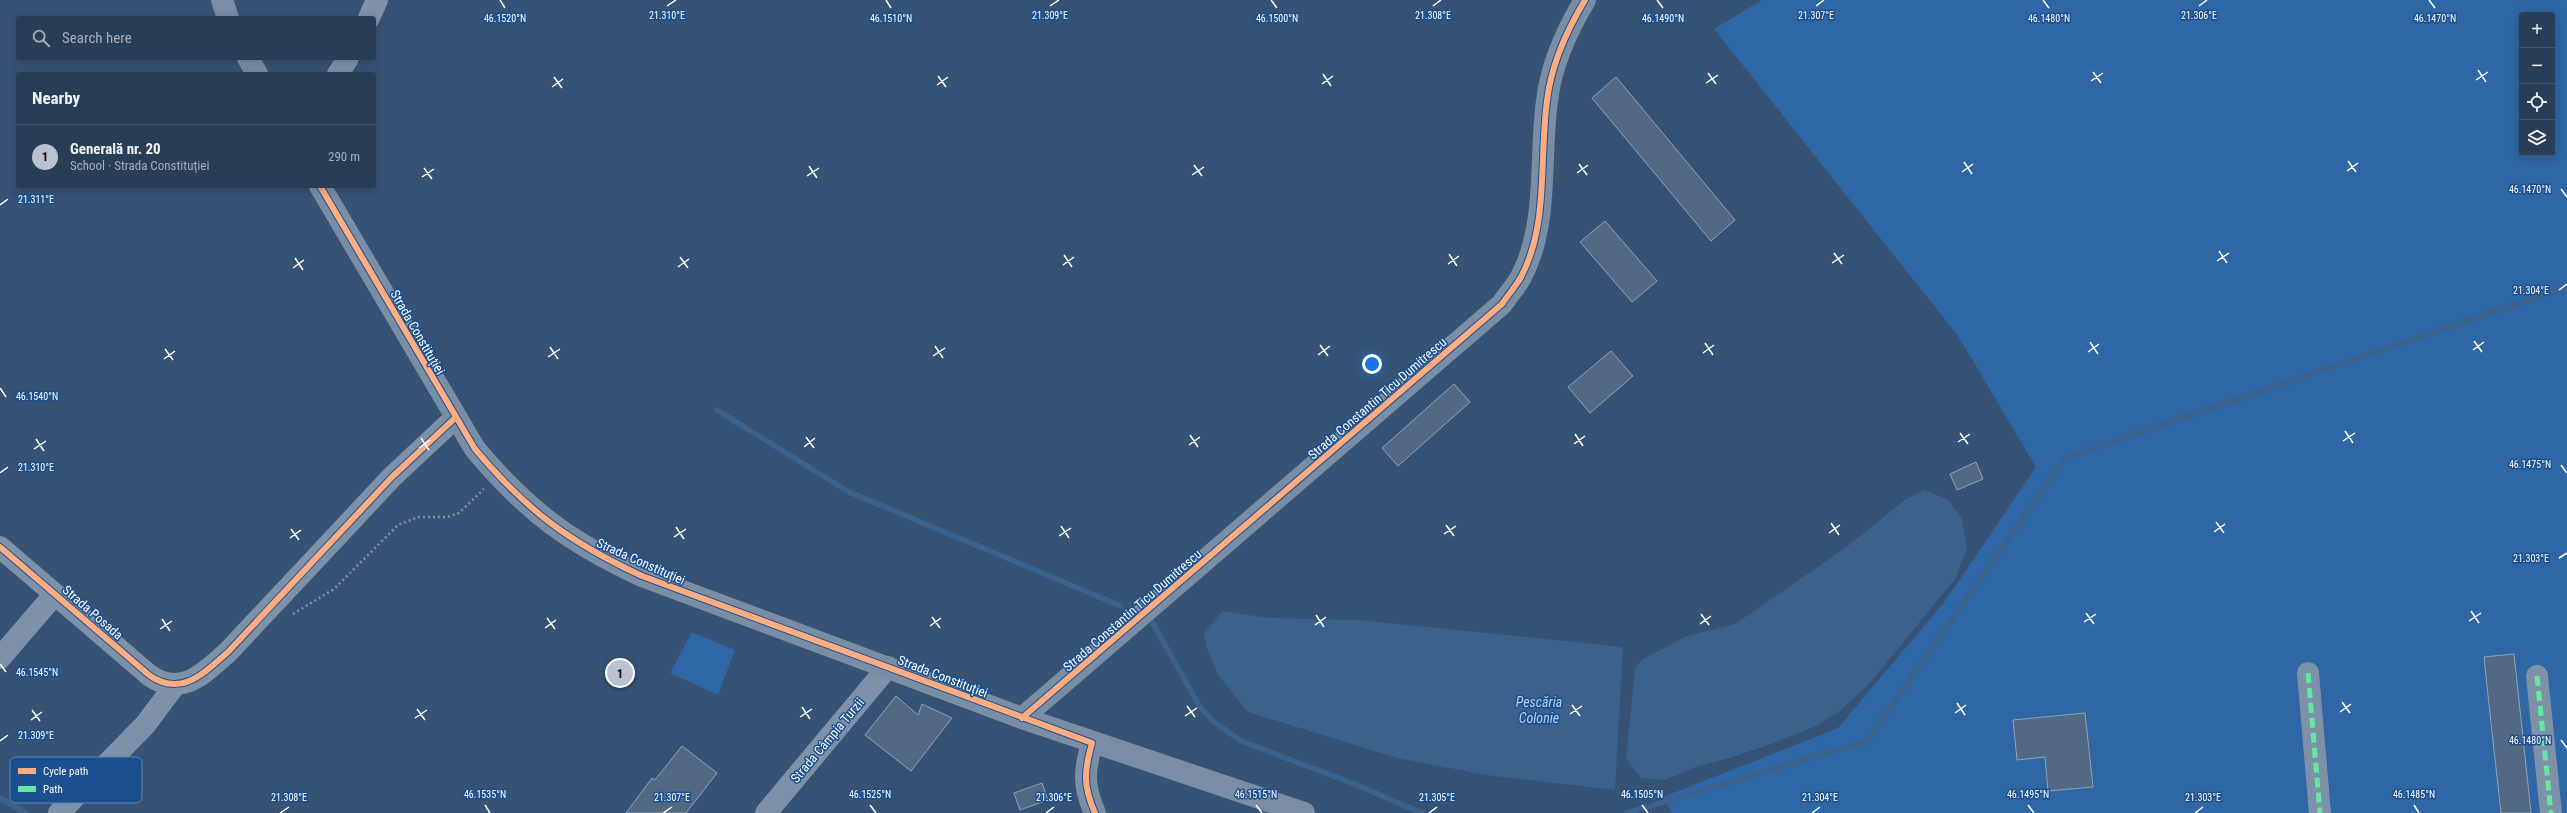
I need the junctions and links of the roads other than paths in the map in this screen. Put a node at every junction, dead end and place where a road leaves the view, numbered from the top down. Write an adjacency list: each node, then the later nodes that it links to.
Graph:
1 (222, 0): 4 (street)
2 (377, 0): 5 (street)
3 (1586, 0): 19 (street, Strada Constantin Ticu Dumitrescu)
4 (227, 16)
5 (370, 16)
6 (249, 60): 8 (street)
7 (347, 60): 9 (street)
8 (256, 72)
9 (339, 72)
10 (321, 188): 11 (street, Strada Constituției)
11 (455, 418): 15 (street, Strada Constituției); 18 (street)
12 (0, 547): 13 (street, Strada Posada)
13 (55, 594): 14 (street); 18 (street, Strada Posada)
14 (0, 658)
15 (888, 667): 19 (street, Strada Constituției); 24 (street, Strada Câmpia Turzii)
16 (2308, 673): 27 (street)
17 (2537, 676): 28 (street)
18 (175, 686): 21 (street)
19 (1022, 718): 20 (street, Strada Constituției)
20 (1092, 743): 25 (street); 26 (street, Strada Constituției)
21 (114, 757)
22 (69, 803): 23 (street)
23 (59, 813)
24 (766, 813)
25 (1094, 813)
26 (1304, 813)
27 (2320, 813)
28 (2551, 813)

